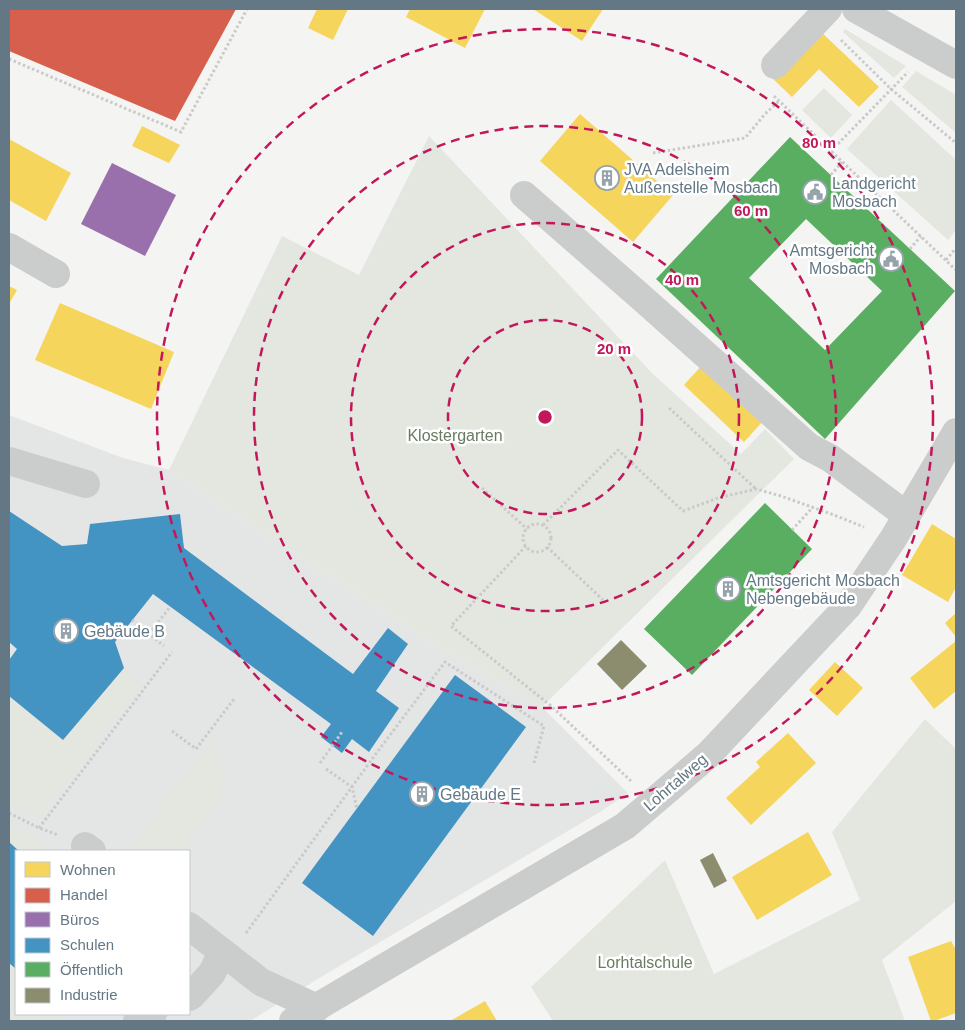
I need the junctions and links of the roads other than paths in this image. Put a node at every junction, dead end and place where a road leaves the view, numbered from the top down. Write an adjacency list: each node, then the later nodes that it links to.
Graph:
1 (856, 9): 4 (street)
2 (823, 14): 3 (street)
3 (775, 65)
4 (956, 65)
5 (524, 195): 11 (street)
6 (9, 247): 7 (street)
7 (56, 274)
8 (956, 432): 11 (street, Lohrtalweg)
9 (9, 461): 10 (street)
10 (86, 484)
11 (906, 515): 15 (street, Lohrtalweg)
12 (190, 927): 13 (street)
13 (226, 954): 14 (street); 15 (street)
14 (190, 996)
15 (317, 1008): 18 (street, Lohrtalweg)
16 (151, 1015): 17 (street)
17 (137, 1021)
18 (293, 1021)

